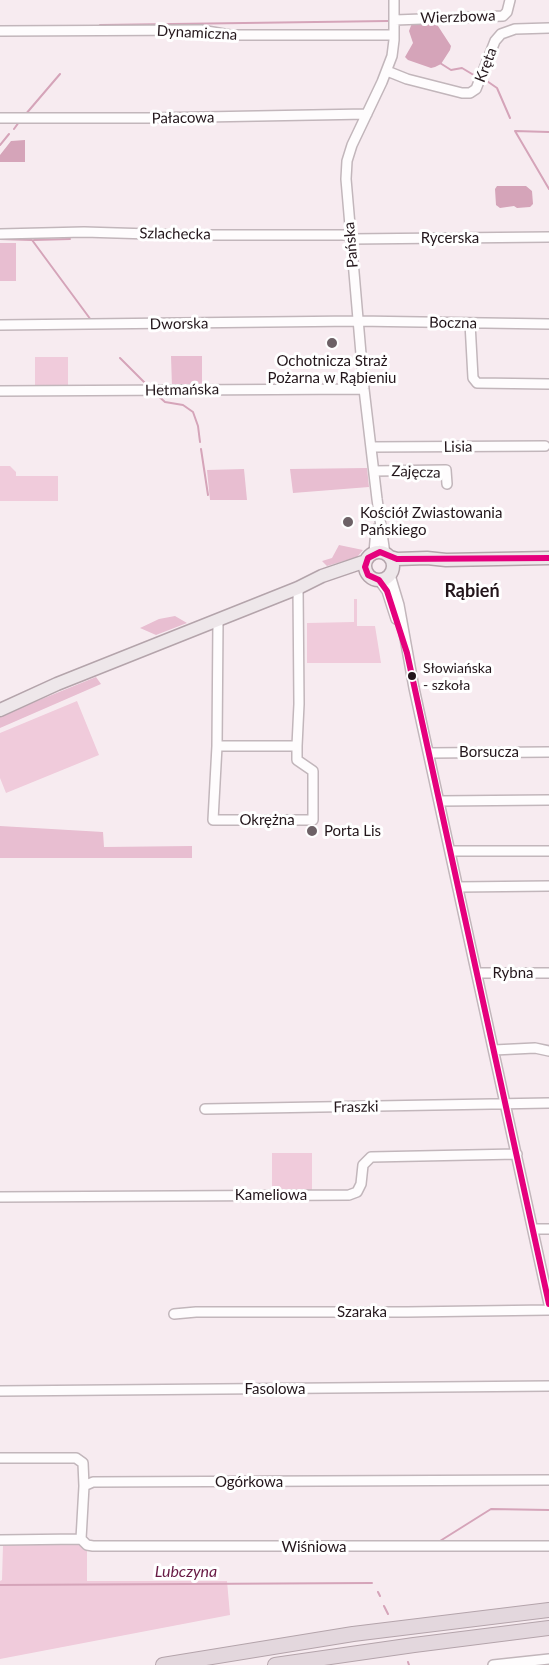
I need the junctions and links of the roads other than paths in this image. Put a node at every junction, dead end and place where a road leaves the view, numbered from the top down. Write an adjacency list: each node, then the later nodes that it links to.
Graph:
1 (394, 0): 3 (street, Pańska)
2 (510, 0): 3 (street, Wierzbowa)
3 (395, 20): 6 (street, Pańska)
4 (549, 28): 7 (street, Kręta)
5 (0, 31): 6 (street, Dynamiczna)
6 (394, 35): 7 (street, Pańska)
7 (387, 71): 8 (street, Pańska)
8 (367, 114): 9 (street, Pałacowa); 11 (street, Pańska)
9 (0, 118)
10 (0, 234): 11 (street, Szlachecka)
11 (350, 237): 12 (street, Rycerska); 13 (street, Pańska)
12 (549, 237)
13 (357, 321): 14 (street, Boczna); 16 (street, Dworska); 18 (street, Pańska)
14 (470, 323): 15 (street, Boczna); 17 (street)
15 (549, 324)
16 (0, 325)
17 (549, 384)
18 (364, 389): 19 (street, Hetmańska); 21 (street, Pańska)
19 (0, 391)
20 (545, 446): 21 (street, Lisia)
21 (370, 447): 22 (street, Pańska)
22 (374, 471): 23 (street, Zajęcza); 25 (street, Pańska)
23 (447, 484)
24 (549, 558): 26 (main road)
25 (376, 560): 26 (main road); 27 (main road); 27 (main road); 28 (main road)
26 (446, 560): 27 (main road)
27 (387, 575): 36 (street)
28 (298, 588): 29 (main road); 34 (street)
29 (218, 620): 30 (main road); 33 (street, Okrężna)
30 (57, 684): 31 (main road); 32 (main road)
31 (0, 703)
32 (0, 710)
33 (217, 746): 34 (street); 34 (street, Okrężna)
34 (297, 746)
35 (549, 752): 36 (street, Borsucza)
36 (429, 753): 38 (street)
37 (549, 800): 38 (street)
38 (440, 801): 39 (street)
39 (450, 851): 40 (street); 42 (street)
40 (549, 851)
41 (549, 886): 42 (street)
42 (458, 887): 43 (street)
43 (477, 973): 44 (street, Rybna); 45 (street)
44 (549, 974)
45 (494, 1050): 46 (street); 48 (street)
46 (549, 1051)
47 (549, 1103): 48 (street, Fraszki)
48 (506, 1104): 49 (street, Fraszki); 50 (street)
49 (206, 1109)
50 (517, 1154): 51 (street, Kameliowa); 52 (street)
51 (0, 1197)
52 (533, 1229): 53 (street); 54 (street)
53 (549, 1229)
54 (549, 1304)
55 (549, 1310): 56 (street, Szaraka)
56 (174, 1314)
57 (549, 1386): 58 (street, Fasolowa)
58 (0, 1391)
59 (0, 1458): 61 (street)
60 (549, 1480): 61 (street, Ogórkowa)
61 (84, 1486): 62 (street)
62 (81, 1539): 63 (street); 64 (street, Wiśniowa)
63 (0, 1540)
64 (549, 1546)
65 (549, 1610): 68 (highway)
66 (549, 1628): 69 (highway)
67 (549, 1659): 70 (street)
68 (163, 1665)
69 (275, 1665)
70 (493, 1665)

